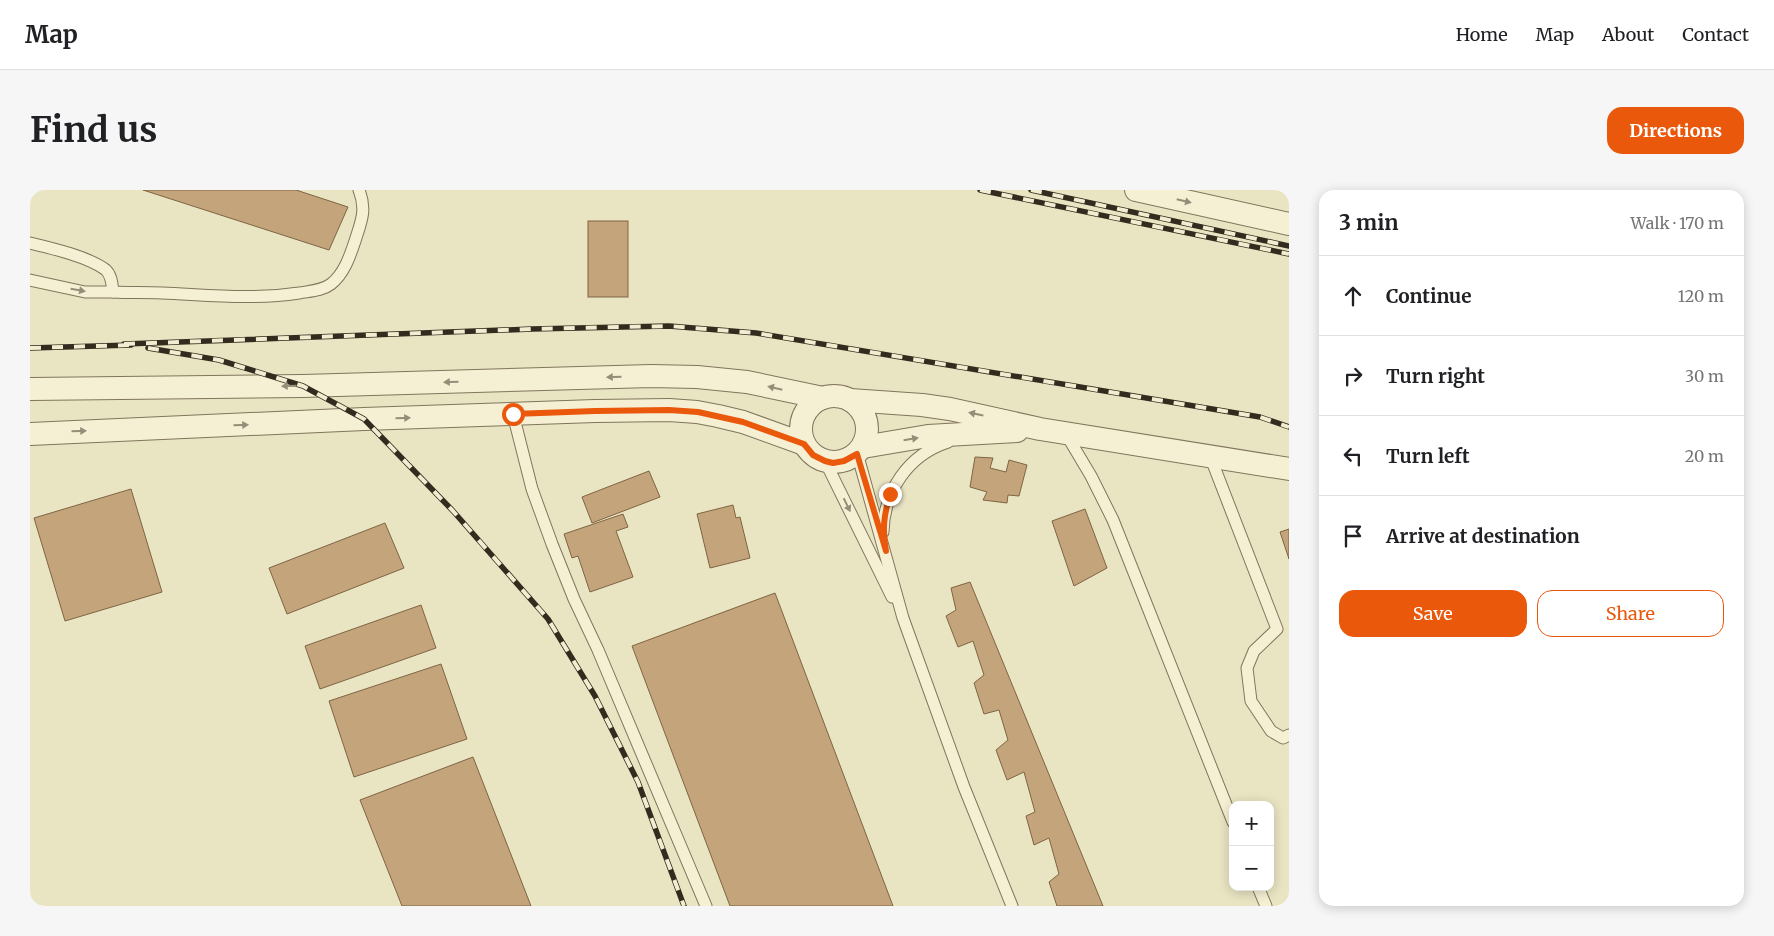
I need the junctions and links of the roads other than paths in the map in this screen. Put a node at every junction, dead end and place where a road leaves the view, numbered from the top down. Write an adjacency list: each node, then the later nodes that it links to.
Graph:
1 (359, 190): 6 (lane)
2 (1136, 190): 3 (street, one-way to 3)
3 (1289, 224)
4 (30, 243): 6 (lane)
5 (30, 280): 6 (lane, one-way to 6)
6 (113, 292)
7 (30, 389): 8 (street, one-way to 7)
8 (823, 398): 9 (street); 15 (street)
9 (850, 400): 11 (street, one-way to 9); 16 (street)
10 (513, 414): 14 (street, one-way to 10); 15 (street); 27 (lane)
11 (1040, 429): 12 (street); 13 (street)
12 (983, 432): 16 (street, one-way to 12); 20 (lane)
13 (1065, 432): 17 (street); 25 (lane)
14 (30, 434)
15 (804, 444): 18 (street)
16 (860, 450): 18 (street); 20 (lane)
17 (1210, 456): 19 (street); 23 (lane)
18 (825, 461): 21 (lane, one-way to 21)
19 (1289, 469)
20 (886, 551): 21 (lane)
21 (903, 618): 28 (lane)
22 (1289, 626): 23 (lane)
23 (1277, 629): 24 (lane)
24 (1289, 736)
25 (1229, 812)
26 (1260, 891): 29 (lane)
27 (706, 906)
28 (1012, 906)
29 (1266, 906)

